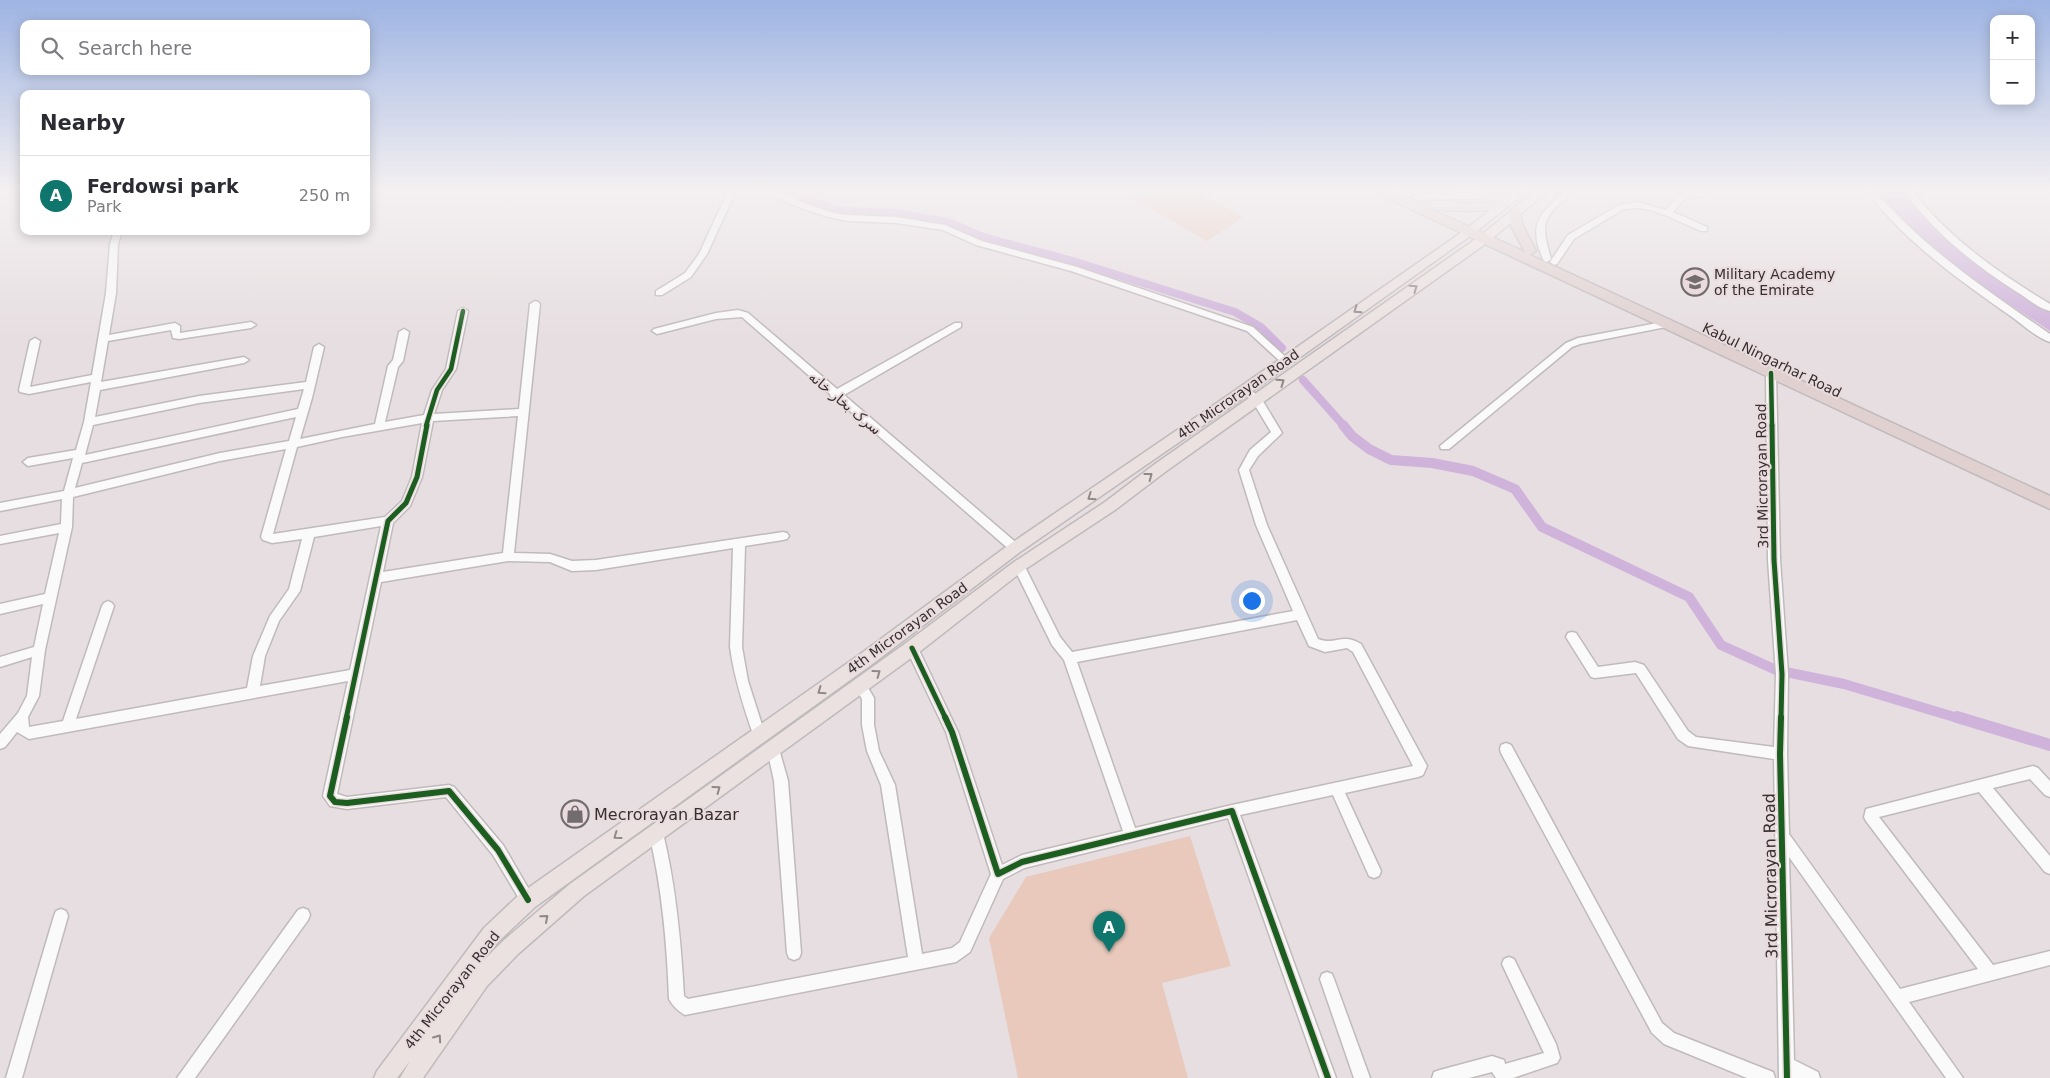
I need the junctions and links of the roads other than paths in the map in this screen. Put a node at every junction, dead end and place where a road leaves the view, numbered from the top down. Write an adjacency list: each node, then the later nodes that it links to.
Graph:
1 (115, 239): 24 (street)
2 (710, 239): 15 (street)
3 (971, 239): 29 (street)
4 (1457, 239): 29 (main road, 4th Microrayan Road, one-way to 29)
5 (1482, 239): 34 (main road, 4th Microrayan Road, one-way to 5)
6 (1494, 239): 19 (highway, Kabul Ningarhar Road)
7 (1496, 239): 13 (highway, Kabul Ningarhar Road)
8 (1524, 239): 13 (highway)
9 (1543, 239): 14 (street)
10 (1568, 239): 14 (street)
11 (1916, 239): 25 (street)
12 (1953, 239): 17 (street)
13 (1530, 251): 14 (highway, Kabul Ningarhar Road)
14 (1551, 261): 45 (highway, Kabul Ningarhar Road)
15 (659, 293)
16 (535, 304): 36 (street)
17 (2050, 308)
18 (462, 311): 37 (street)
19 (1668, 324): 30 (highway, Kabul Ningarhar Road); 41 (street)
20 (251, 325): 24 (street)
21 (958, 325): 33 (street)
22 (657, 331): 33 (street, سرک بخار خانه)
23 (404, 332): 39 (street)
24 (103, 339): 31 (street)
25 (2050, 339)
26 (35, 341): 31 (street)
27 (319, 347): 32 (street)
28 (244, 360): 31 (street)
29 (1285, 361): 34 (main road, 4th Microrayan Road)
30 (1771, 373): 46 (highway, Kabul Ningarhar Road); 76 (street, 3rd Microrayan Road)
31 (95, 383): 38 (street)
32 (310, 385): 35 (street); 38 (street)
33 (835, 395): 54 (street, سرک بخار خانه)
34 (1251, 395): 54 (main road, 4th Microrayan Road, one-way to 54); 56 (main road, 4th Microrayan Road, one-way to 34); 61 (street)
35 (303, 412): 40 (street); 42 (street)
36 (522, 412): 37 (street); 55 (street)
37 (428, 418): 39 (street); 48 (street)
38 (89, 422): 42 (street)
39 (379, 427): 40 (street)
40 (293, 444): 44 (street); 50 (street)
41 (1445, 446)
42 (80, 456): 43 (street); 44 (street)
43 (28, 462)
44 (68, 494): 47 (street); 49 (street)
45 (2050, 496)
46 (2050, 503)
47 (0, 507)
48 (388, 521): 50 (street); 57 (street)
49 (66, 527): 52 (street); 58 (street)
50 (309, 533): 69 (street)
51 (783, 536): 53 (street)
52 (0, 540)
53 (739, 543): 55 (street); 72 (street)
54 (1015, 548): 72 (main road, 4th Microrayan Road, one-way to 72)
55 (508, 557): 57 (street)
56 (1019, 566): 63 (main road, 4th Microrayan Road); 65 (street)
57 (378, 578): 67 (street)
58 (50, 598): 60 (street); 64 (street)
59 (108, 606): 71 (street)
60 (0, 609)
61 (1301, 614): 65 (street); 78 (street)
62 (1572, 637): 76 (street)
63 (912, 648): 68 (main road, 4th Microrayan Road, one-way to 63); 86 (street)
64 (39, 650): 66 (street); 70 (street)
65 (1069, 658): 82 (street)
66 (0, 662)
67 (357, 674): 69 (street); 87 (street)
68 (860, 685): 74 (main road, 4th Microrayan Road); 92 (street)
69 (253, 692): 71 (street)
70 (22, 717): 71 (street); 73 (street)
71 (66, 727)
72 (766, 730): 74 (main road); 87 (main road, 4th Microrayan Road, one-way to 87)
73 (0, 743)
74 (779, 744): 81 (main road, 4th Microrayan Road, one-way to 74); 90 (street)
75 (1506, 749): 108 (street)
76 (1780, 754): 83 (street, 3rd Microrayan Road)
77 (1982, 785): 79 (street); 84 (street); 94 (street)
78 (1337, 789): 80 (street); 85 (street)
79 (2050, 791)
80 (1232, 811): 82 (street); 105 (street)
81 (656, 832): 92 (street); 98 (main road, 4th Microrayan Road, one-way to 81)
82 (1131, 835): 86 (street)
83 (1782, 836): 96 (street); 99 (street, 3rd Microrayan Road)
84 (2050, 867)
85 (1374, 871)
86 (998, 874): 92 (street)
87 (528, 900): 97 (main road, 4th Microrayan Road)
88 (303, 915): 103 (street)
89 (61, 916): 102 (street)
90 (794, 953)
91 (2050, 958): 94 (street)
92 (916, 963)
93 (1509, 964): 100 (street)
94 (1991, 974): 96 (street)
95 (1327, 980): 106 (street)
96 (1898, 997): 109 (street)
97 (402, 1054): 98 (main road); 104 (main road, 4th Microrayan Road)
98 (415, 1070)
99 (1787, 1071): 101 (street)
100 (1504, 1075): 107 (street)
101 (1808, 1077)
102 (14, 1078)
103 (185, 1078)
104 (384, 1078)
105 (1328, 1078)
106 (1362, 1078)
107 (1440, 1078)
108 (1767, 1078)
109 (1955, 1078)

